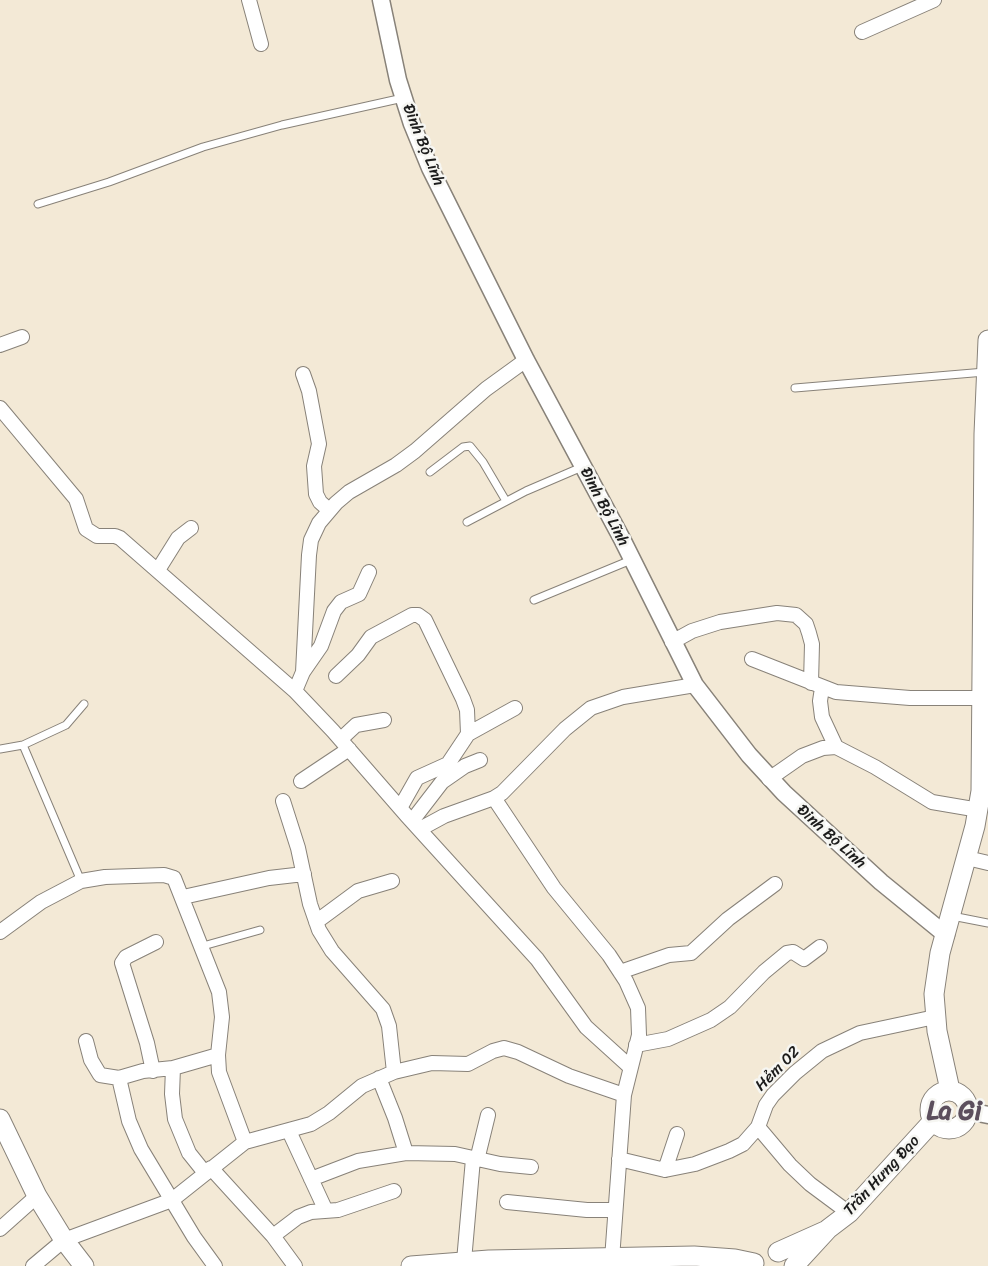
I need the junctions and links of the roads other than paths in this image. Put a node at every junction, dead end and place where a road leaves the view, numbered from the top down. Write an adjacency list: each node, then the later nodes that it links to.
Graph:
1 (249, 0): 5 (street)
2 (381, 0): 6 (street, Đinh Bộ Lĩnh)
3 (934, 0): 4 (street)
4 (862, 32)
5 (261, 44)
6 (404, 98): 7 (lane); 11 (street, Đinh Bộ Lĩnh)
7 (38, 204)
8 (22, 337): 10 (street)
9 (988, 340): 12 (main road)
10 (0, 345)
11 (526, 360): 16 (street, Đinh Bộ Lĩnh); 20 (street)
12 (985, 372): 14 (lane); 18 (main road)
13 (303, 374): 20 (street)
14 (795, 388)
15 (0, 408): 24 (street)
16 (583, 467): 19 (lane); 23 (street, Đinh Bộ Lĩnh)
17 (430, 472): 19 (lane)
18 (986, 483): 34 (main road)
19 (506, 501): 21 (lane)
20 (329, 510): 29 (street)
21 (467, 522)
22 (191, 528): 24 (street)
23 (632, 560): 26 (lane); 27 (street, Đinh Bộ Lĩnh)
24 (158, 570): 33 (street)
25 (369, 572): 29 (street)
26 (534, 600)
27 (672, 642): 31 (street, Đinh Bộ Lĩnh); 32 (street)
28 (752, 659): 32 (street)
29 (303, 672): 33 (street)
30 (336, 676): 39 (street)
31 (695, 685): 45 (street, Đinh Bộ Lĩnh); 47 (street)
32 (817, 686): 34 (street); 42 (street)
33 (295, 691): 40 (street)
34 (982, 698): 37 (main road)
35 (84, 704): 41 (lane)
36 (515, 708): 39 (street)
37 (985, 719): 50 (main road)
38 (384, 720): 40 (street)
39 (468, 734): 49 (street)
40 (345, 744): 46 (street); 49 (street)
41 (22, 745): 43 (lane); 55 (lane)
42 (836, 746): 45 (street); 50 (street)
43 (0, 749)
44 (480, 760): 51 (street)
45 (769, 779): 64 (street, Đinh Bộ Lĩnh)
46 (301, 781)
47 (494, 798): 51 (street); 68 (street)
48 (283, 801): 54 (street)
49 (400, 808): 51 (street)
50 (979, 810): 52 (main road)
51 (416, 825): 73 (street)
52 (967, 858): 53 (street); 59 (main road)
53 (988, 863)
54 (304, 874): 58 (street); 60 (street)
55 (81, 881): 58 (street); 63 (street)
56 (392, 881): 60 (street)
57 (775, 884): 68 (street)
58 (183, 897): 66 (street)
59 (952, 916): 61 (lane); 64 (main road)
60 (316, 922): 76 (street)
61 (988, 923)
62 (260, 930): 66 (lane)
63 (0, 932)
64 (946, 935): 69 (main road)
65 (156, 942): 75 (street)
66 (203, 946): 72 (street)
67 (820, 947): 71 (street)
68 (620, 972): 71 (street)
69 (935, 1017): 79 (main road); 86 (street, Hẻm 02)
70 (86, 1041): 77 (street)
71 (636, 1045): 73 (street)
72 (218, 1055): 74 (street); 89 (street)
73 (629, 1066): 80 (street)
74 (173, 1068): 75 (street); 95 (street)
75 (152, 1071): 77 (street)
76 (394, 1072): 78 (street); 80 (street)
77 (119, 1078): 99 (street)
78 (379, 1078): 87 (street); 90 (street)
79 (950, 1090): 81 (main road); 85 (main road)
80 (624, 1096): 92 (street)
81 (968, 1111): 83 (street); 85 (main road)
82 (488, 1115): 91 (street)
83 (988, 1116)
84 (0, 1119): 98 (main road)
85 (933, 1121): 103 (main road, Trần Hưng Đạo)
86 (758, 1128): 94 (street, Hẻm 02); 103 (street)
87 (289, 1131): 89 (street); 96 (street)
88 (677, 1134): 94 (street)
89 (245, 1142): 95 (street)
90 (406, 1153): 91 (street); 96 (street)
91 (475, 1159): 93 (street); 109 (street)
92 (619, 1159): 94 (street); 101 (street)
93 (531, 1168)
94 (665, 1170)
95 (208, 1171): 99 (street); 106 (street)
96 (310, 1179): 102 (street)
97 (394, 1191): 102 (street)
98 (37, 1196): 104 (street); 107 (main road)
99 (172, 1200): 107 (street); 111 (street)
100 (507, 1202): 101 (street)
101 (615, 1210): 110 (street)
102 (326, 1211): 106 (street)
103 (848, 1213): 105 (main road, Trần Hưng Đạo)
104 (0, 1228)
105 (828, 1230): 108 (main road, Trần Hưng Đạo); 118 (main road, Trần Hưng Đạo)
106 (274, 1236): 116 (street)
107 (64, 1240): 114 (street); 115 (main road)
108 (778, 1252): 113 (main road, Trần Hưng Đạo); 118 (main road)
109 (464, 1261): 112 (main road); 117 (main road)
110 (603, 1262): 112 (main road); 113 (main road)
111 (208, 1263)
112 (489, 1263)
113 (754, 1265)
114 (32, 1266)
115 (84, 1266)
116 (295, 1266)
117 (411, 1266)
118 (793, 1266)

